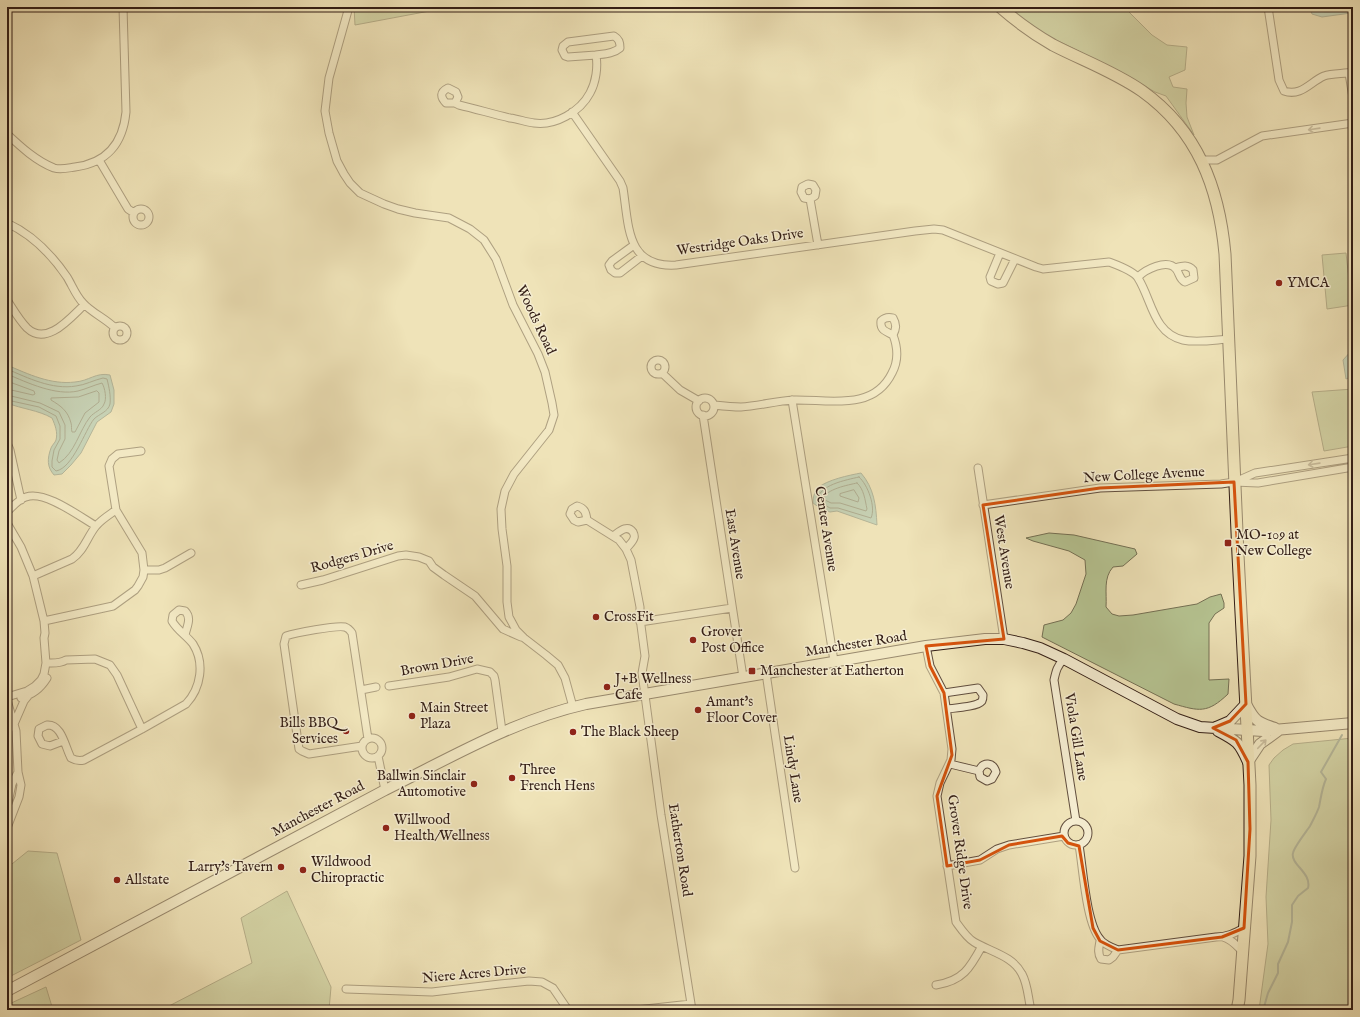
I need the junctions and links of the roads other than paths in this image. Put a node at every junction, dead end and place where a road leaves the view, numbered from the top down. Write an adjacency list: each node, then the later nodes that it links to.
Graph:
1 (123, 7): 14 (street)
2 (349, 7): 59 (street, Woods Road)
3 (1000, 7): 15 (main road)
4 (1268, 7): 8 (street)
5 (7, 22): 6 (street)
6 (7, 41)
7 (596, 55): 7 (street); 11 (street)
8 (1351, 72): 9 (street)
9 (1353, 98)
10 (455, 103): 11 (street)
11 (572, 112): 19 (street, Westridge Oaks Drive)
12 (1353, 123): 15 (street, one-way to 15)
13 (7, 134): 14 (street)
14 (99, 160): 17 (street)
15 (1202, 160): 30 (main road)
16 (810, 199): 20 (street)
17 (134, 213)
18 (7, 223): 27 (street)
19 (634, 245): 22 (street, Westridge Oaks Drive); 22 (street)
20 (818, 245): 21 (street, Westridge Oaks Drive); 22 (street, Westridge Oaks Drive)
21 (1000, 253): 23 (street, Westridge Oaks Drive); 23 (street)
22 (642, 256)
23 (1015, 259): 25 (street, Westridge Oaks Drive)
24 (1175, 268): 25 (street)
25 (1138, 277): 30 (street)
26 (7, 300): 27 (street)
27 (84, 305): 28 (street)
28 (115, 328)
29 (892, 335): 32 (street)
30 (1229, 339): 41 (main road)
31 (662, 373): 33 (street)
32 (792, 400): 34 (street); 64 (street, Center Avenue)
33 (699, 401): 34 (street); 35 (street, East Avenue)
34 (714, 405): 35 (street)
35 (703, 415): 55 (street, East Avenue)
36 (7, 442): 42 (street)
37 (141, 451): 44 (street)
38 (1353, 458): 41 (street, New College Avenue, one-way to 41)
39 (1353, 467): 41 (street, New College Avenue)
40 (978, 468): 43 (street, West Avenue)
41 (1234, 482): 43 (street, New College Avenue); 74 (main road)
42 (21, 500): 45 (street); 48 (street)
43 (983, 505): 60 (street, West Avenue)
44 (116, 510): 48 (street); 52 (street)
45 (7, 512)
46 (586, 520): 49 (street)
47 (7, 524): 53 (street)
48 (96, 526): 53 (street)
49 (614, 536): 50 (street); 50 (street)
50 (626, 549): 57 (street, Eatherton Road)
51 (191, 554): 52 (street)
52 (144, 570): 56 (street)
53 (33, 576): 56 (street)
54 (302, 585): 59 (street, Rodgers Drive)
55 (732, 608): 57 (street); 66 (street, East Avenue)
56 (44, 621): 63 (street)
57 (640, 622): 71 (street, Eatherton Road)
58 (185, 634): 80 (street)
59 (524, 638): 75 (street, Woods Road)
60 (1004, 639): 61 (street, Manchester Road); 62 (street, Manchester Road)
61 (926, 646): 64 (street, Manchester Road); 70 (street, Grover Ridge Drive)
62 (1064, 659): 79 (street, Manchester Road); 94 (street, Viola Gill Lane)
63 (48, 661): 72 (street); 73 (street); 80 (street)
64 (834, 661): 65 (street, Manchester Road)
65 (766, 673): 66 (street, Manchester Road); 99 (street, Lindy Lane)
66 (743, 677): 71 (street, Manchester Road)
67 (389, 686): 82 (street, Brown Drive)
68 (376, 687): 69 (street)
69 (360, 690): 84 (street); 86 (street)
70 (944, 693): 76 (street, Grover Ridge Drive); 76 (street)
71 (644, 694): 75 (street, Manchester Road); 109 (street, Eatherton Road)
72 (28, 696): 73 (street); 78 (street)
73 (7, 700): 78 (street)
74 (1246, 704): 79 (street); 81 (street); 83 (main road)
75 (573, 707): 82 (street, Manchester Road)
76 (947, 709): 89 (street, Grover Ridge Drive)
77 (1353, 723): 81 (street, Manchester Road)
78 (14, 724): 91 (street)
79 (1212, 728): 83 (street, Manchester Road); 88 (street)
80 (142, 729): 85 (street)
81 (1279, 730): 83 (street, Manchester Road); 88 (street, one-way to 81)
82 (502, 731): 92 (street, Manchester Road)
83 (1248, 731): 88 (main road)
84 (368, 739): 86 (street); 87 (street)
85 (63, 741)
86 (362, 746): 87 (street)
87 (378, 756): 92 (street)
88 (1248, 762): 100 (main road)
89 (950, 764): 90 (street); 98 (street, Grover Ridge Drive)
90 (979, 771)
91 (18, 772): 93 (street); 95 (street)
92 (384, 790): 108 (street, Manchester Road)
93 (7, 806)
94 (1076, 821): 96 (street); 97 (street)
95 (7, 828)
96 (1064, 836): 97 (street); 98 (street)
97 (1079, 845): 102 (street)
98 (947, 866): 103 (street, Grover Ridge Drive)
99 (795, 868)
100 (1244, 928): 101 (street); 105 (main road)
101 (1222, 937): 104 (street); 105 (street)
102 (1100, 940): 104 (street); 104 (street)
103 (982, 946): 106 (street); 113 (street, Grover Ridge Drive)
104 (1118, 950)
105 (1242, 951): 110 (main road)
106 (936, 985)
107 (346, 989): 111 (street, Niere Acres Drive)
108 (7, 991)
109 (691, 1007): 112 (street)
110 (1238, 1007)
111 (568, 1010)
112 (636, 1010)
113 (1031, 1010)

